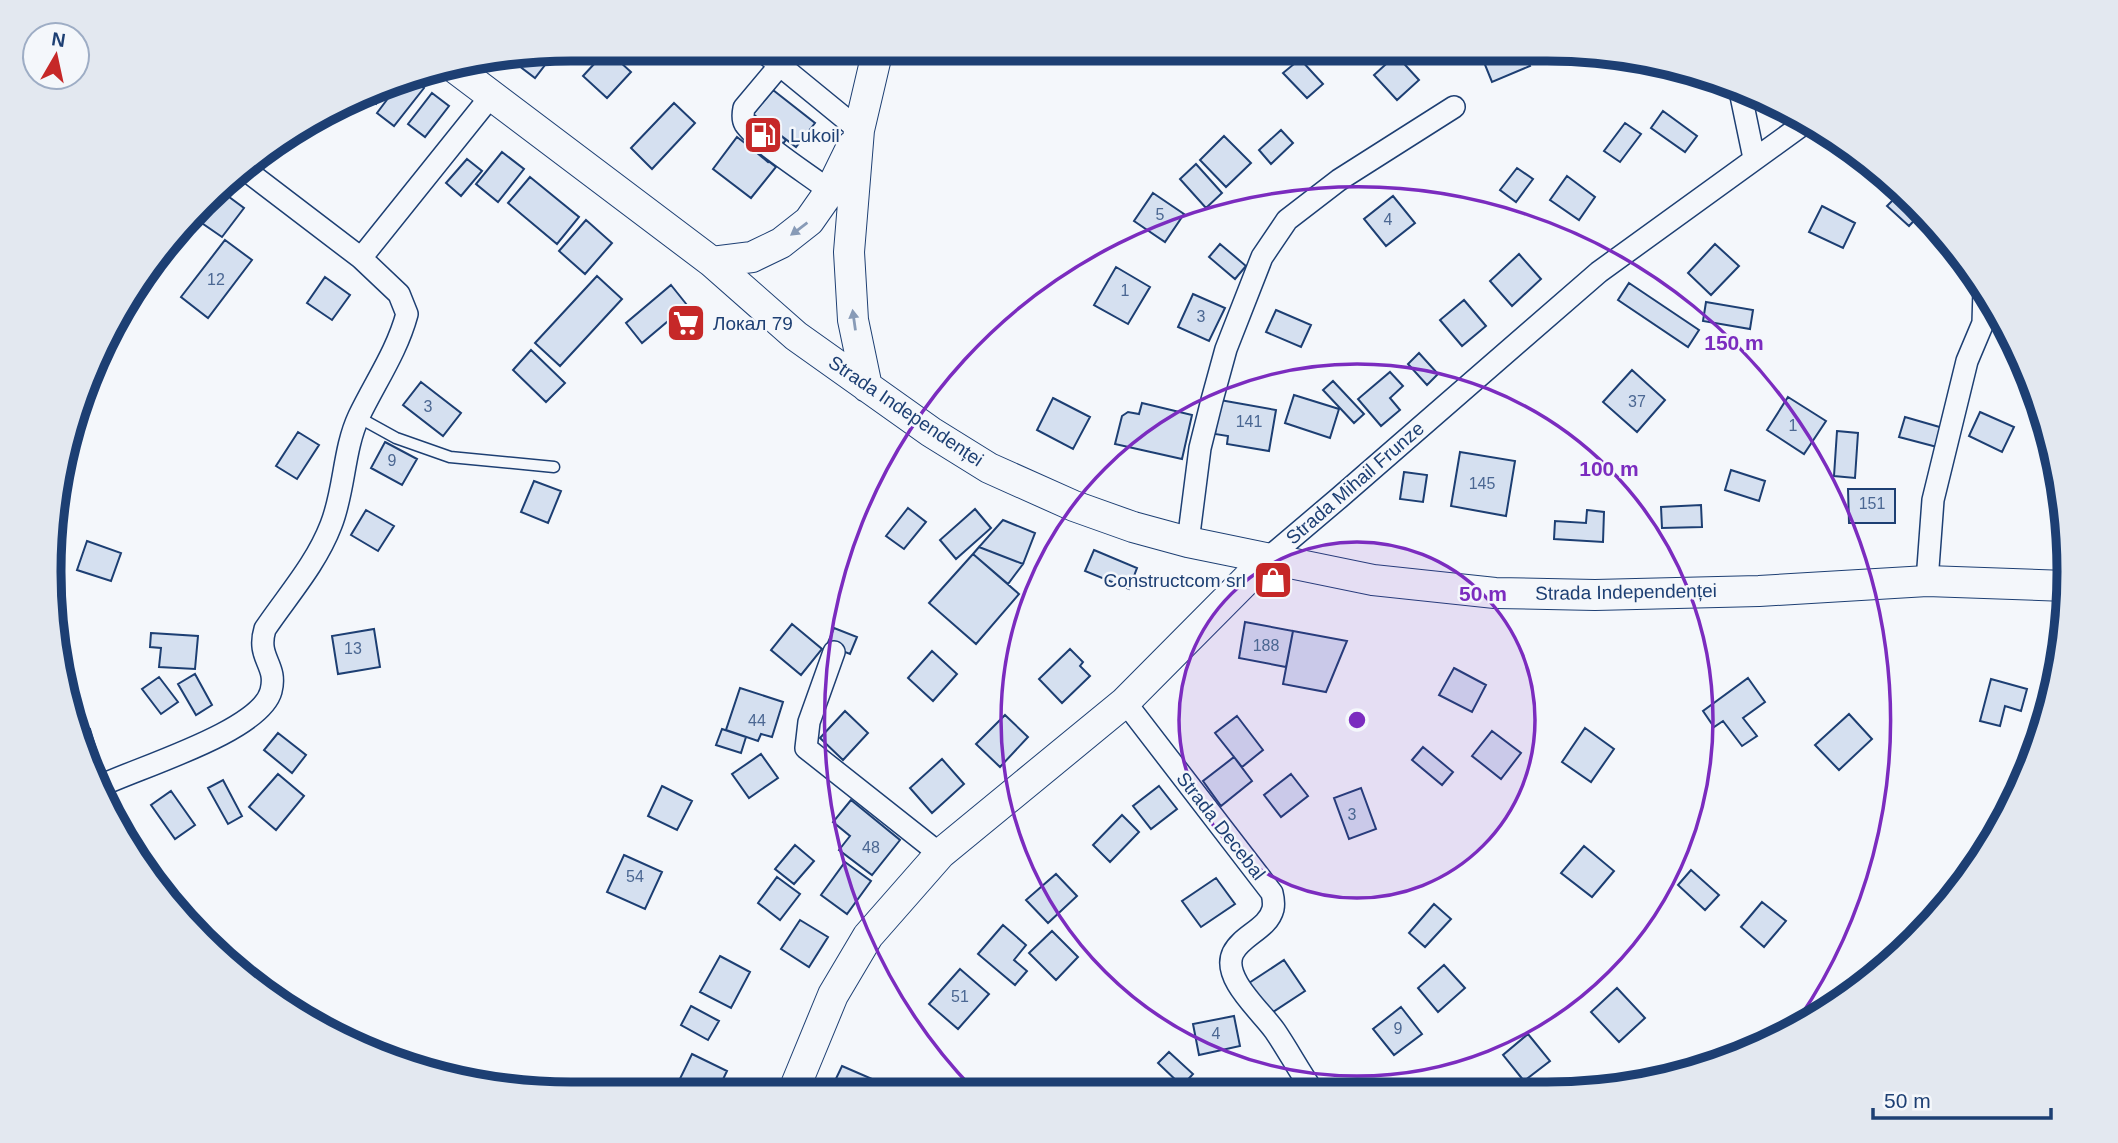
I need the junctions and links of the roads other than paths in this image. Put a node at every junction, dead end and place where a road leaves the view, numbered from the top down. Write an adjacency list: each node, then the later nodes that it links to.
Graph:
1 (775, 61): 3 (street)
2 (875, 61): 9 (main road)
3 (780, 65): 9 (street); 12 (street)
4 (462, 73): 5 (main road, Strada Independenței)
5 (491, 96): 13 (street); 14 (main road, Strada Independenței)
6 (1742, 100): 10 (street)
7 (1454, 107): 19 (street)
8 (1798, 128): 10 (street, Strada Mihail Frunze)
9 (859, 130): 12 (main road); 16 (main road, one-way to 9)
10 (1754, 158): 20 (street, Strada Mihail Frunze)
11 (252, 175): 13 (street)
12 (830, 191): 14 (main road, one-way to 14)
13 (361, 258): 17 (street)
14 (712, 262): 16 (main road, Strada Independenței)
15 (1983, 308): 21 (street)
16 (867, 387): 19 (main road, Strada Independenței)
17 (358, 417): 18 (lane); 25 (street)
18 (554, 467)
19 (1188, 542): 20 (main road, Strada Independenței)
20 (1266, 559): 21 (main road, Strada Independenței); 24 (main road, Strada Mihail Frunze)
21 (1927, 581): 22 (main road, Strada Independenței)
22 (2057, 586)
23 (834, 652): 26 (street)
24 (1125, 702): 26 (main road, Strada Mihail Frunze); 28 (street, Strada Decebal)
25 (107, 783)
26 (940, 854): 27 (main road, Strada Mihail Frunze)
27 (797, 1082)
28 (1308, 1082)

